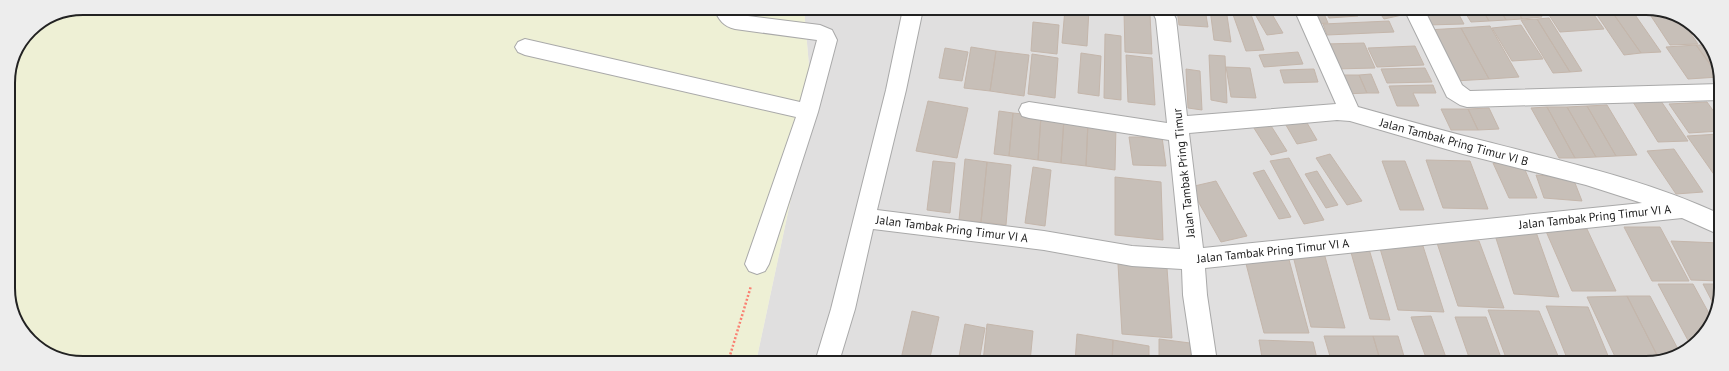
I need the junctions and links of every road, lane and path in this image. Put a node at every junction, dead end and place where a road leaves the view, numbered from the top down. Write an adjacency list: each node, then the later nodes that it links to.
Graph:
1 (727, 15): 9 (street)
2 (912, 15): 13 (street)
3 (1164, 15): 11 (street, Jalan Tambak Pring Timur)
4 (1307, 15): 10 (street)
5 (1417, 15): 7 (street)
6 (525, 47): 9 (street)
7 (1714, 92)
8 (1028, 110): 11 (street, Jalan Tambak Pring Timur VI B)
9 (808, 112): 16 (street)
10 (1350, 113): 11 (street, Jalan Tambak Pring Timur VI B); 12 (street, Jalan Tambak Pring Timur VI B)
11 (1179, 129): 15 (street, Jalan Tambak Pring Timur)
12 (1684, 208): 14 (street, Jalan Tambak Pring Timur VI B); 15 (street, Jalan Tambak Pring Timur VI A)
13 (864, 218): 15 (street, Jalan Tambak Pring Timur VI A); 18 (street)
14 (1714, 222)
15 (1193, 259): 19 (street, Jalan Tambak Pring Timur)
16 (757, 264): 17 (path)
17 (730, 356)
18 (829, 356)
19 (1204, 356)

